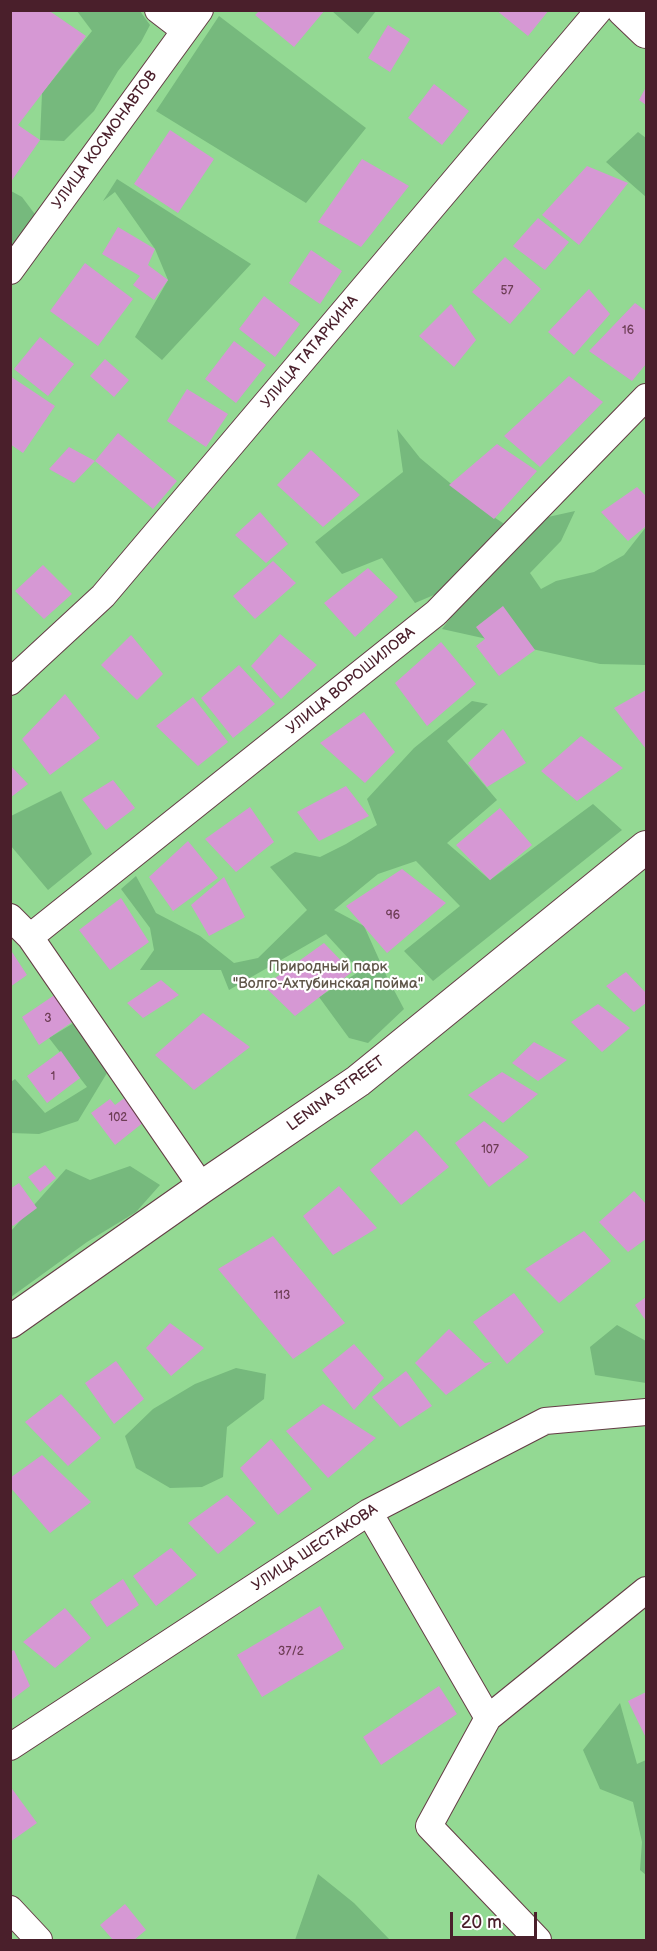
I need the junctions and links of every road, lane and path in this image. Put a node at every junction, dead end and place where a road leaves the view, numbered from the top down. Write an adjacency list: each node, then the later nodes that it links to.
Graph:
1 (158, 10): 5 (street)
2 (200, 10): 5 (street, УЛИЦА КОСМОНАВТОВ)
3 (599, 10): 9 (street, УЛИЦА ТАТАРКИНА)
4 (623, 10): 6 (street)
5 (184, 30): 7 (street, УЛИЦА КОСМОНАВТОВ)
6 (646, 33)
7 (10, 271)
8 (646, 398): 12 (street, УЛИЦА ВОРОШИЛОВА)
9 (10, 682)
10 (646, 847): 13 (street, LENINA STREET)
11 (10, 917): 12 (street)
12 (30, 937): 13 (street)
13 (202, 1187): 14 (street, LENINA STREET)
14 (10, 1322)
15 (646, 1412): 16 (street, УЛИЦА ШЕСТАКОВА)
16 (369, 1512): 18 (street); 19 (street, УЛИЦА ШЕСТАКОВА)
17 (646, 1590): 18 (street)
18 (488, 1718): 22 (street)
19 (10, 1747)
20 (10, 1909): 21 (street)
21 (39, 1941)
22 (538, 1941)

